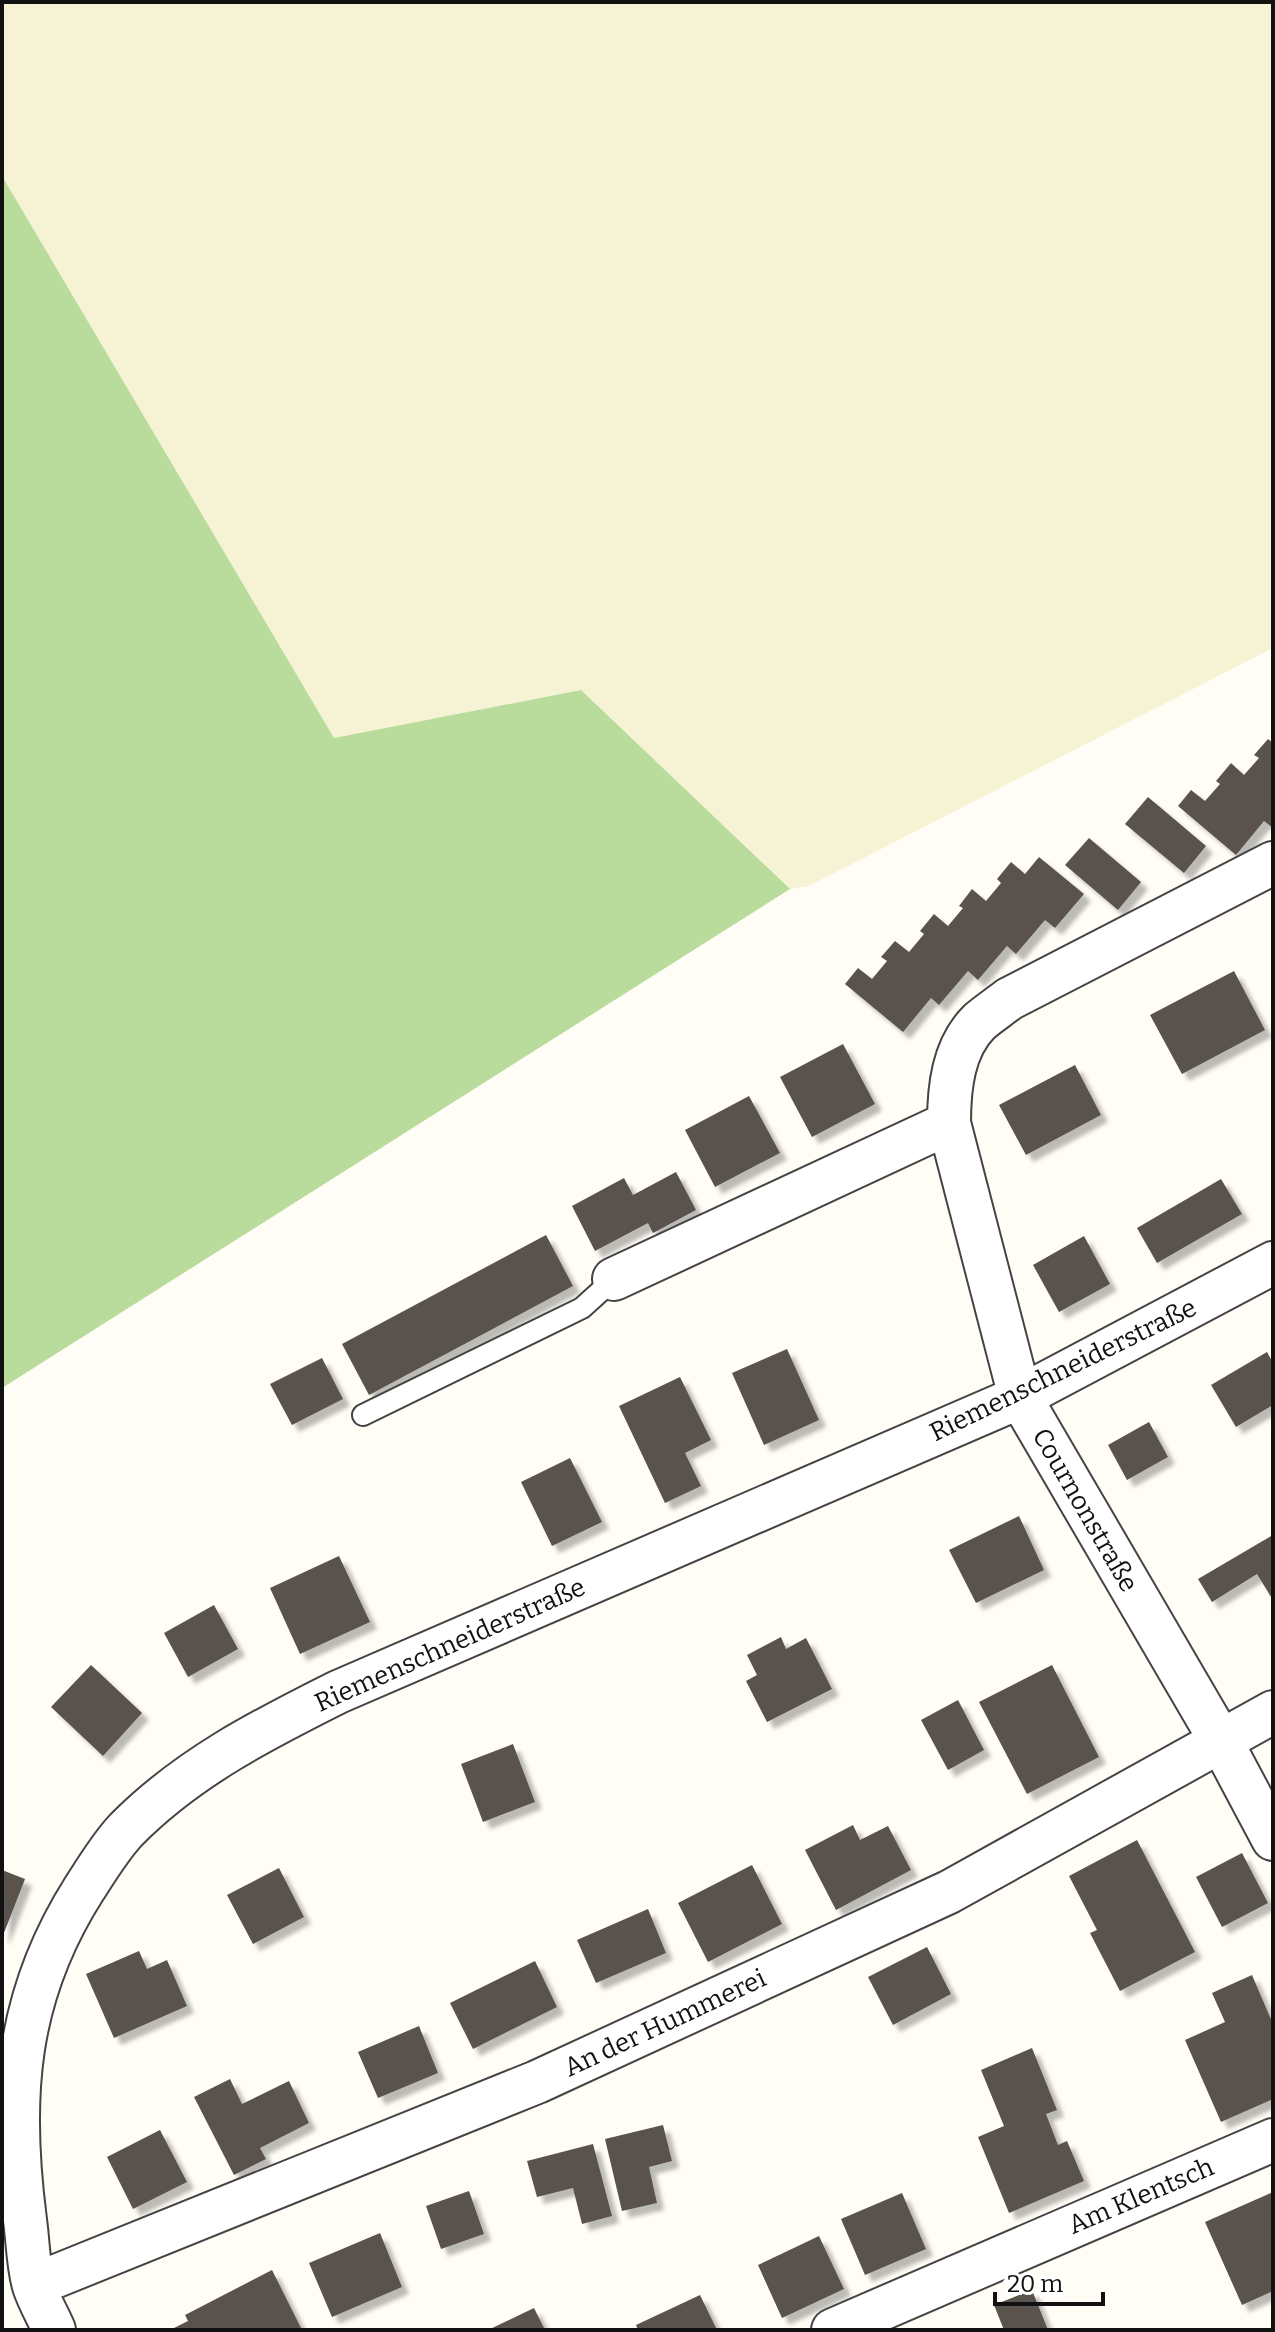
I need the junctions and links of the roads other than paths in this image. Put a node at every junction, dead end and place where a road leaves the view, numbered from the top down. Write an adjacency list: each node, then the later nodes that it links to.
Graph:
1 (1273, 863): 2 (street, Cournonstraße)
2 (949, 1123): 4 (street); 5 (street, Cournonstraße)
3 (1273, 1263): 5 (street, Riemenschneiderstraße)
4 (614, 1279): 6 (lane)
5 (1020, 1397): 8 (street, Cournonstraße); 11 (street, Riemenschneiderstraße)
6 (363, 1415)
7 (1273, 1712): 8 (street, An der Hummerei)
8 (1222, 1743): 9 (street, Cournonstraße); 11 (street, An der Hummerei)
9 (1273, 1839)
10 (1273, 2140): 12 (street, Am Klentsch)
11 (34, 2285): 13 (street, Riemenschneiderstraße)
12 (847, 2327)
13 (54, 2330)

